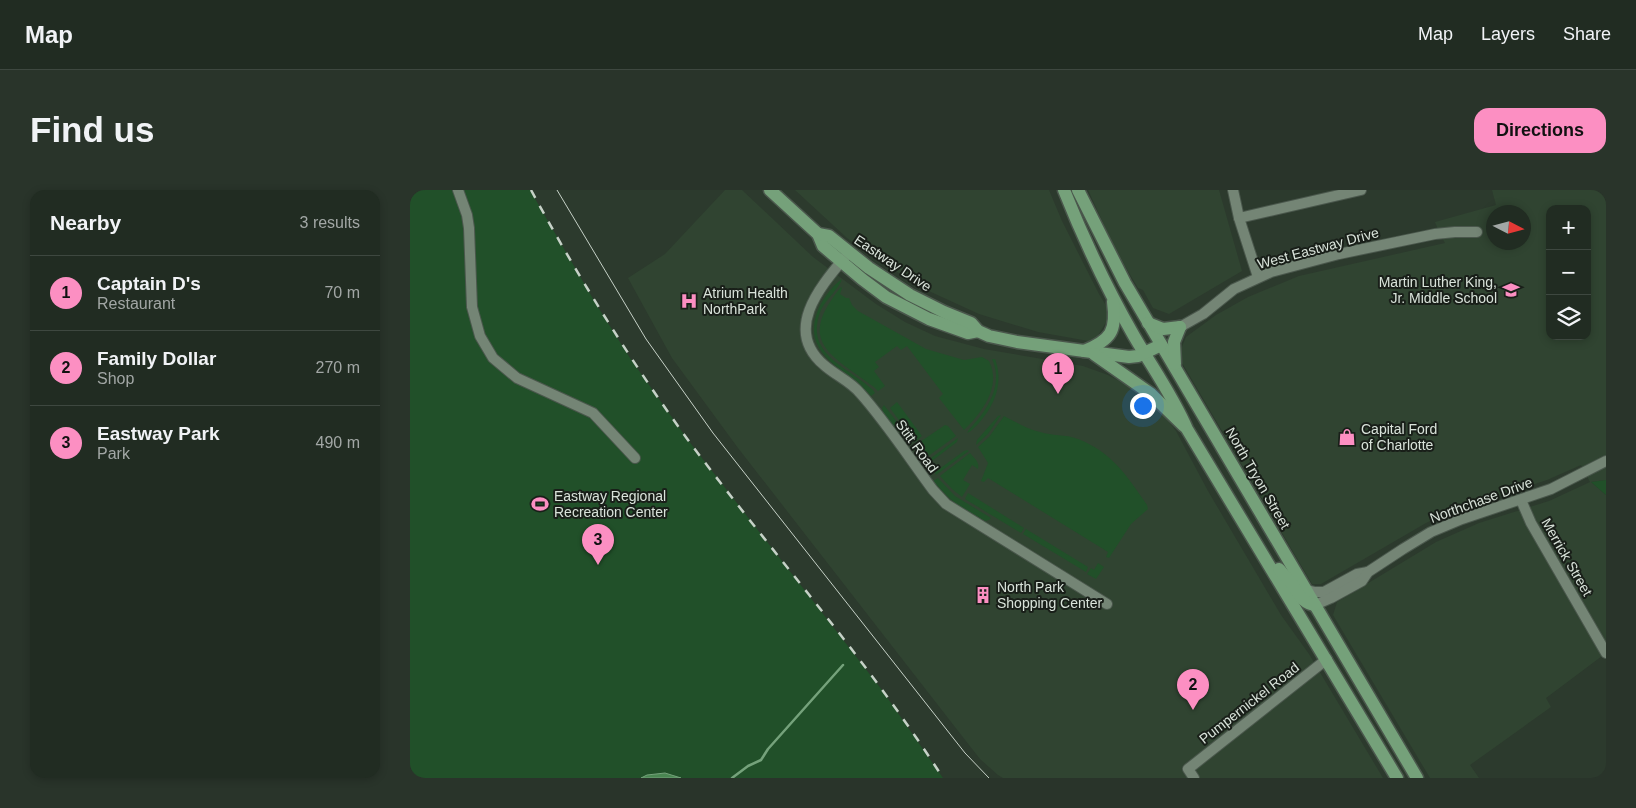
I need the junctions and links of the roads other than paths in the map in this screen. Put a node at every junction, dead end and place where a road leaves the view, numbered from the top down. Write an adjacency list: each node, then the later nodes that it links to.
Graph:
1 (458, 190): 19 (street)
2 (770, 190): 9 (main road, Eastway Drive)
3 (1064, 190): 11 (main road)
4 (1078, 190): 12 (main road, North Tryon Street)
5 (1233, 190): 7 (street)
6 (1361, 190): 7 (street)
7 (1239, 218): 10 (street)
8 (1477, 232): 10 (street, West Eastway Drive)
9 (845, 257): 15 (main road, Eastway Drive); 25 (street, Stitt Road)
10 (1258, 277): 13 (street, West Eastway Drive)
11 (1113, 297): 15 (main road); 16 (main road)
12 (1148, 323): 13 (main road); 14 (main road, North Tryon Street)
13 (1180, 327): 17 (main road)
14 (1161, 345): 16 (main road, Eastway Drive); 17 (main road, North Tryon Street)
15 (1088, 352): 16 (main road, Eastway Drive); 18 (main road)
16 (1144, 353): 18 (main road)
17 (1176, 369): 24 (main road, North Tryon Street)
18 (1187, 429): 22 (main road)
19 (635, 458)
20 (1606, 461): 21 (street, Northchase Drive)
21 (1521, 500): 23 (street, Northchase Drive); 27 (street, Merrick Street)
22 (1257, 544): 26 (main road); 28 (main road)
23 (1368, 572): 24 (street, Northchase Drive); 26 (street, Northchase Drive)
24 (1307, 590): 26 (main road, North Tryon Street)
25 (1107, 604)
26 (1315, 605): 31 (main road, North Tryon Street)
27 (1606, 653)
28 (1327, 659): 29 (street, Pumpernickel Road); 30 (main road)
29 (1194, 778)
30 (1397, 778)
31 (1417, 778)

